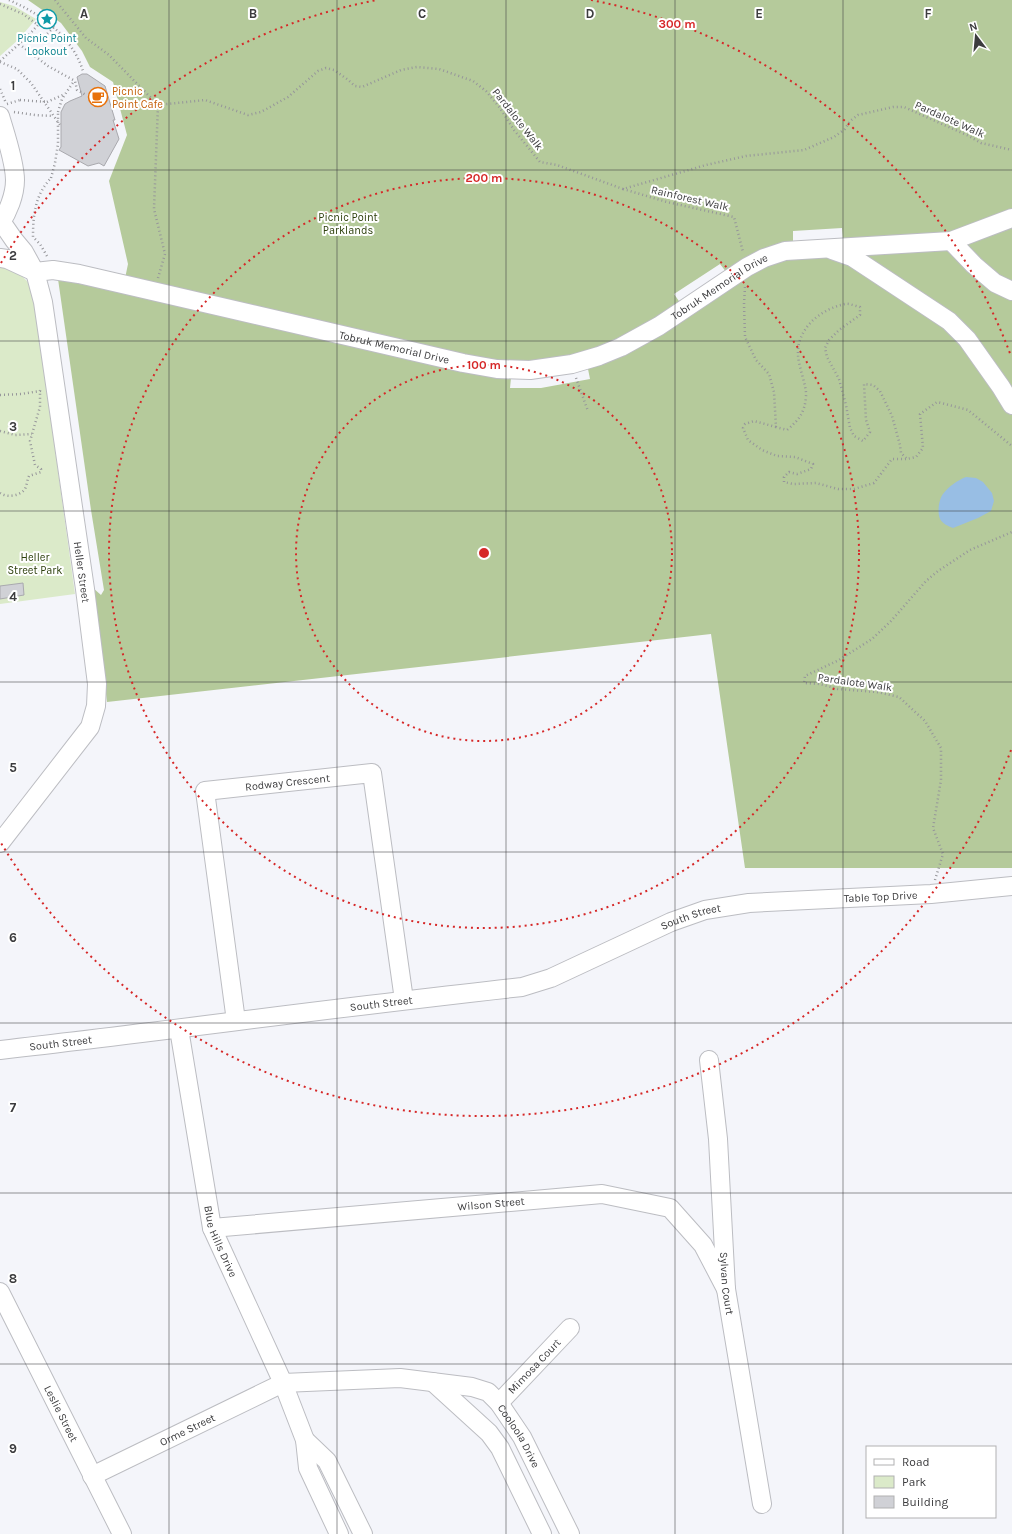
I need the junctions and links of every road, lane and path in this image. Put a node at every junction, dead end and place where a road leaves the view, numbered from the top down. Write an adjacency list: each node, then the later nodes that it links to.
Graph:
1 (9, 0): 4 (path)
2 (55, 0): 12 (path)
3 (0, 4): 5 (path)
4 (54, 27): 5 (path); 8 (path)
5 (27, 37): 6 (path)
6 (19, 44): 7 (path); 9 (path)
7 (0, 62): 15 (path)
8 (83, 71)
9 (75, 80): 10 (path); 11 (path)
10 (66, 94): 13 (path, bridge); 25 (path, bridge)
11 (86, 96)
12 (158, 105): 18 (path, Pardalote Walk); 28 (path)
13 (3, 110): 20 (street)
14 (22, 113): 15 (path)
15 (53, 116): 16 (path)
16 (60, 126)
17 (1012, 150): 18 (path, Pardalote Walk)
18 (622, 189): 24 (path, Rainforest Walk)
19 (1012, 218): 21 (street, Tobruk Memorial Drive)
20 (0, 223): 26 (street, Heller Street)
21 (951, 241): 22 (street, Tobruk Memorial Drive); 27 (street)
22 (826, 248): 24 (street, Tobruk Memorial Drive); 33 (street, Tobruk Memorial Drive)
23 (0, 258): 26 (street)
24 (747, 267): 29 (street, Tobruk Memorial Drive); 35 (path, Rainforest Walk)
25 (53, 270): 26 (street, Tobruk Memorial Drive); 28 (street, Tobruk Memorial Drive)
26 (35, 272): 42 (street, Heller Street)
27 (1012, 291)
28 (155, 292): 29 (street, Tobruk Memorial Drive)
29 (572, 364): 34 (path)
30 (39, 385): 31 (path)
31 (40, 391): 32 (path); 37 (path)
32 (0, 395)
33 (1012, 405)
34 (588, 411)
35 (776, 427): 39 (path); 39 (path)
36 (0, 431): 37 (path)
37 (32, 434): 40 (path)
38 (1012, 446): 39 (path)
39 (907, 459)
40 (0, 493)
41 (1012, 532): 44 (path, Pardalote Walk)
42 (0, 843)
43 (1012, 886): 44 (street, Table Top Drive)
44 (931, 894): 45 (street, Table Top Drive)
45 (749, 903): 46 (street, South Street)
46 (404, 1000): 47 (street, South Street); 47 (street, Rodway Crescent)
47 (236, 1021): 48 (street, South Street)
48 (179, 1030): 49 (street, South Street); 51 (street, Blue Hills Drive)
49 (0, 1050)
50 (709, 1060): 52 (street, Sylvan Court)
51 (212, 1228): 52 (street, Wilson Street); 56 (street, Blue Hills Drive)
52 (726, 1289): 60 (street, Sylvan Court)
53 (0, 1292): 59 (street, Leslie Street)
54 (570, 1328): 57 (street, Mimosa Court)
55 (433, 1382): 56 (street, Cooloola Drive); 57 (street, Cooloola Drive); 64 (street, Cooloola Drive)
56 (283, 1383): 58 (street, Blue Hills Drive); 59 (street, Orme Street)
57 (499, 1403): 65 (street, Cooloola Drive)
58 (305, 1440): 62 (street, Blue Hills Drive); 63 (street, Blue Hills Drive)
59 (92, 1476): 61 (street, Leslie Street)
60 (762, 1504)
61 (122, 1534)
62 (340, 1534)
63 (363, 1534)
64 (542, 1534)
65 (570, 1534)

